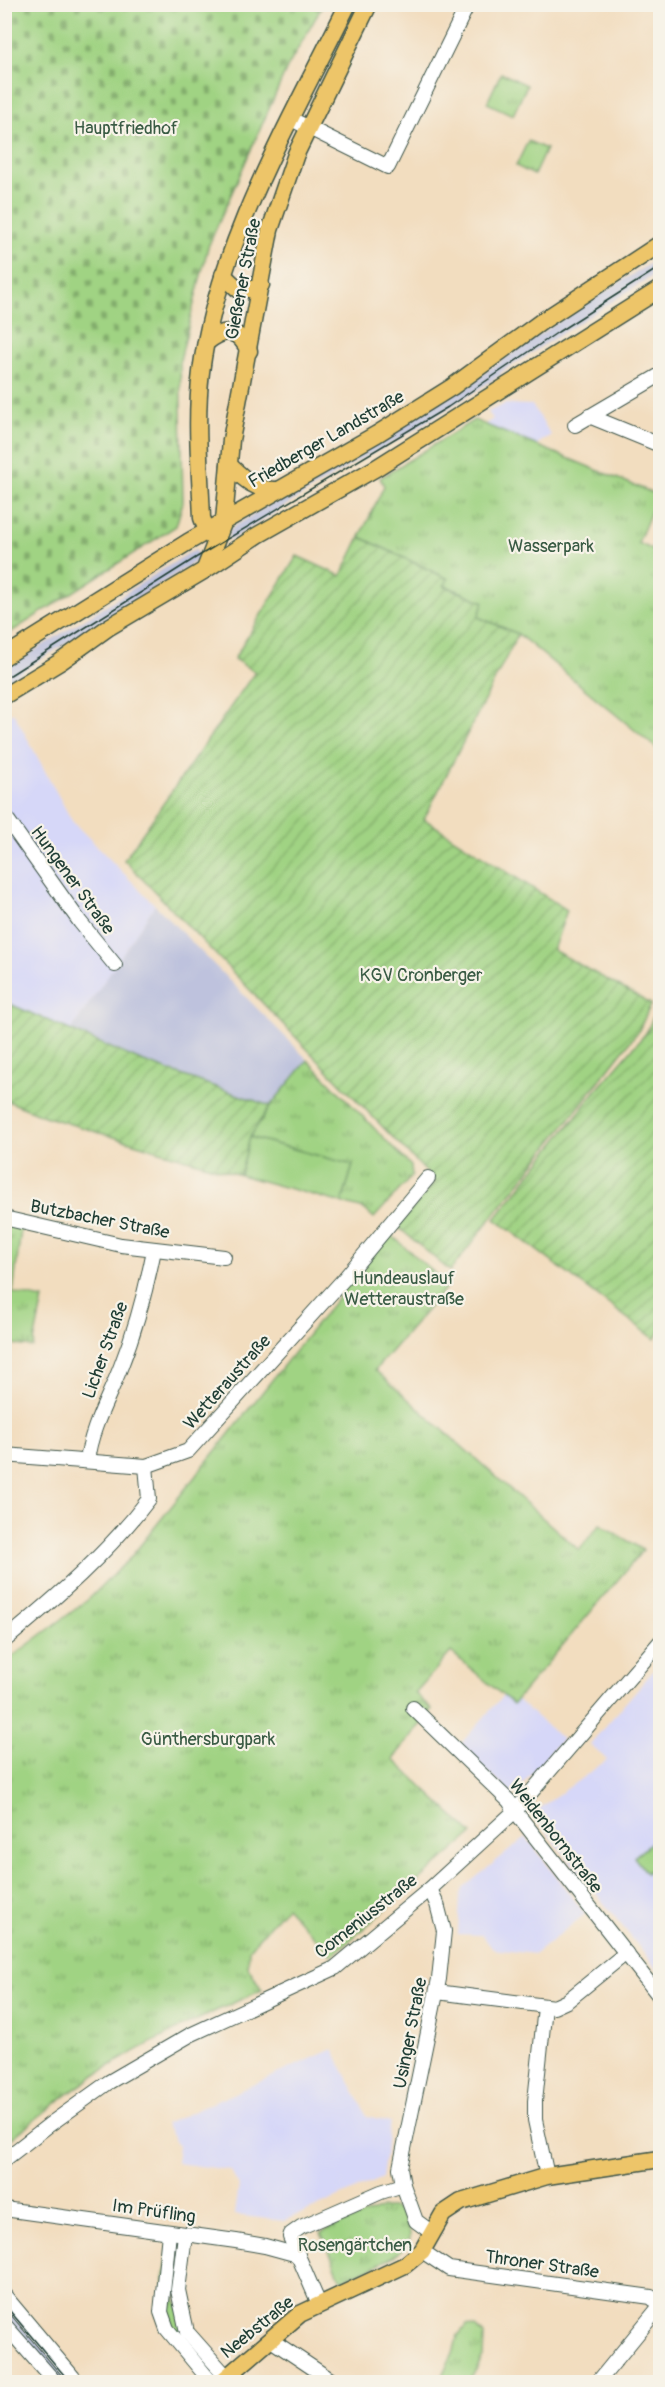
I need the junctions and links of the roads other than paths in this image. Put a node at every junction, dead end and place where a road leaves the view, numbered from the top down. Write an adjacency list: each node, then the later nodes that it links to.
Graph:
1 (348, 4): 4 (main road, Gießener Straße)
2 (369, 4): 5 (main road, Gießener Straße)
3 (468, 4): 5 (street)
4 (291, 120): 5 (street); 7 (main road, Gießener Straße)
5 (308, 128): 8 (main road, Gießener Straße)
6 (660, 244): 17 (main road, Friedberger Landstraße)
7 (223, 275): 8 (main road); 10 (main road, Gießener Straße)
8 (261, 285): 11 (main road, Gießener Straße)
9 (660, 289): 22 (main road)
10 (207, 342): 11 (main road); 18 (main road, Gießener Straße)
11 (249, 351): 16 (main road, Gießener Straße)
12 (660, 375): 13 (street)
13 (590, 416): 14 (street); 15 (street)
14 (574, 425)
15 (660, 445)
16 (229, 465): 17 (main road); 19 (main road, Gießener Straße)
17 (277, 490): 19 (main road, Friedberger Landstraße)
18 (202, 507): 20 (main road, Gießener Straße); 21 (main road, Gießener Straße)
19 (224, 521): 20 (main road, Gießener Straße)
20 (212, 537): 21 (main road); 22 (main road); 23 (main road, Gießener Straße)
21 (188, 542): 24 (main road)
22 (235, 549): 23 (main road)
23 (205, 570): 25 (main road)
24 (4, 657)
25 (4, 696)
26 (4, 815): 27 (street, Hungener Straße)
27 (115, 964)
28 (428, 1178): 34 (street, Wetteraustraße)
29 (4, 1218): 30 (street, Butzbacher Straße)
30 (154, 1250): 31 (street, Butzbacher Straße); 33 (street, Licher Straße)
31 (224, 1257)
32 (4, 1455): 33 (street)
33 (87, 1461): 34 (street)
34 (146, 1466): 35 (street)
35 (4, 1641)
36 (660, 1642): 38 (street, Comeniusstraße)
37 (413, 1708): 38 (street, Weidenbornstraße)
38 (515, 1811): 39 (street, Comeniusstraße); 40 (street, Weidenbornstraße)
39 (430, 1888): 41 (street, Usinger Straße); 45 (street, Comeniusstraße)
40 (626, 1953): 42 (street, Weidenbornstraße); 43 (street)
41 (438, 1992): 43 (street); 47 (street, Usinger Straße)
42 (660, 1997)
43 (545, 2007): 46 (street)
44 (660, 2158): 46 (main road)
45 (4, 2160)
46 (547, 2176): 49 (main road)
47 (403, 2185): 49 (street); 53 (street)
48 (4, 2209): 50 (street, Im Prüfling)
49 (431, 2232): 52 (main road)
50 (169, 2233): 51 (street, Im Prüfling); 62 (street)
51 (185, 2235): 53 (street, Im Prüfling); 59 (street)
52 (422, 2251): 55 (main road); 56 (street, Throner Straße)
53 (298, 2255): 55 (street)
54 (4, 2295): 61 (street)
55 (319, 2304): 58 (main road, Neebstraße)
56 (660, 2305): 64 (street)
57 (4, 2324): 60 (street)
58 (271, 2340): 59 (main road, Neebstraße); 63 (street)
59 (224, 2380)
60 (55, 2382)
61 (77, 2382)
62 (211, 2382)
63 (334, 2382)
64 (598, 2382)

